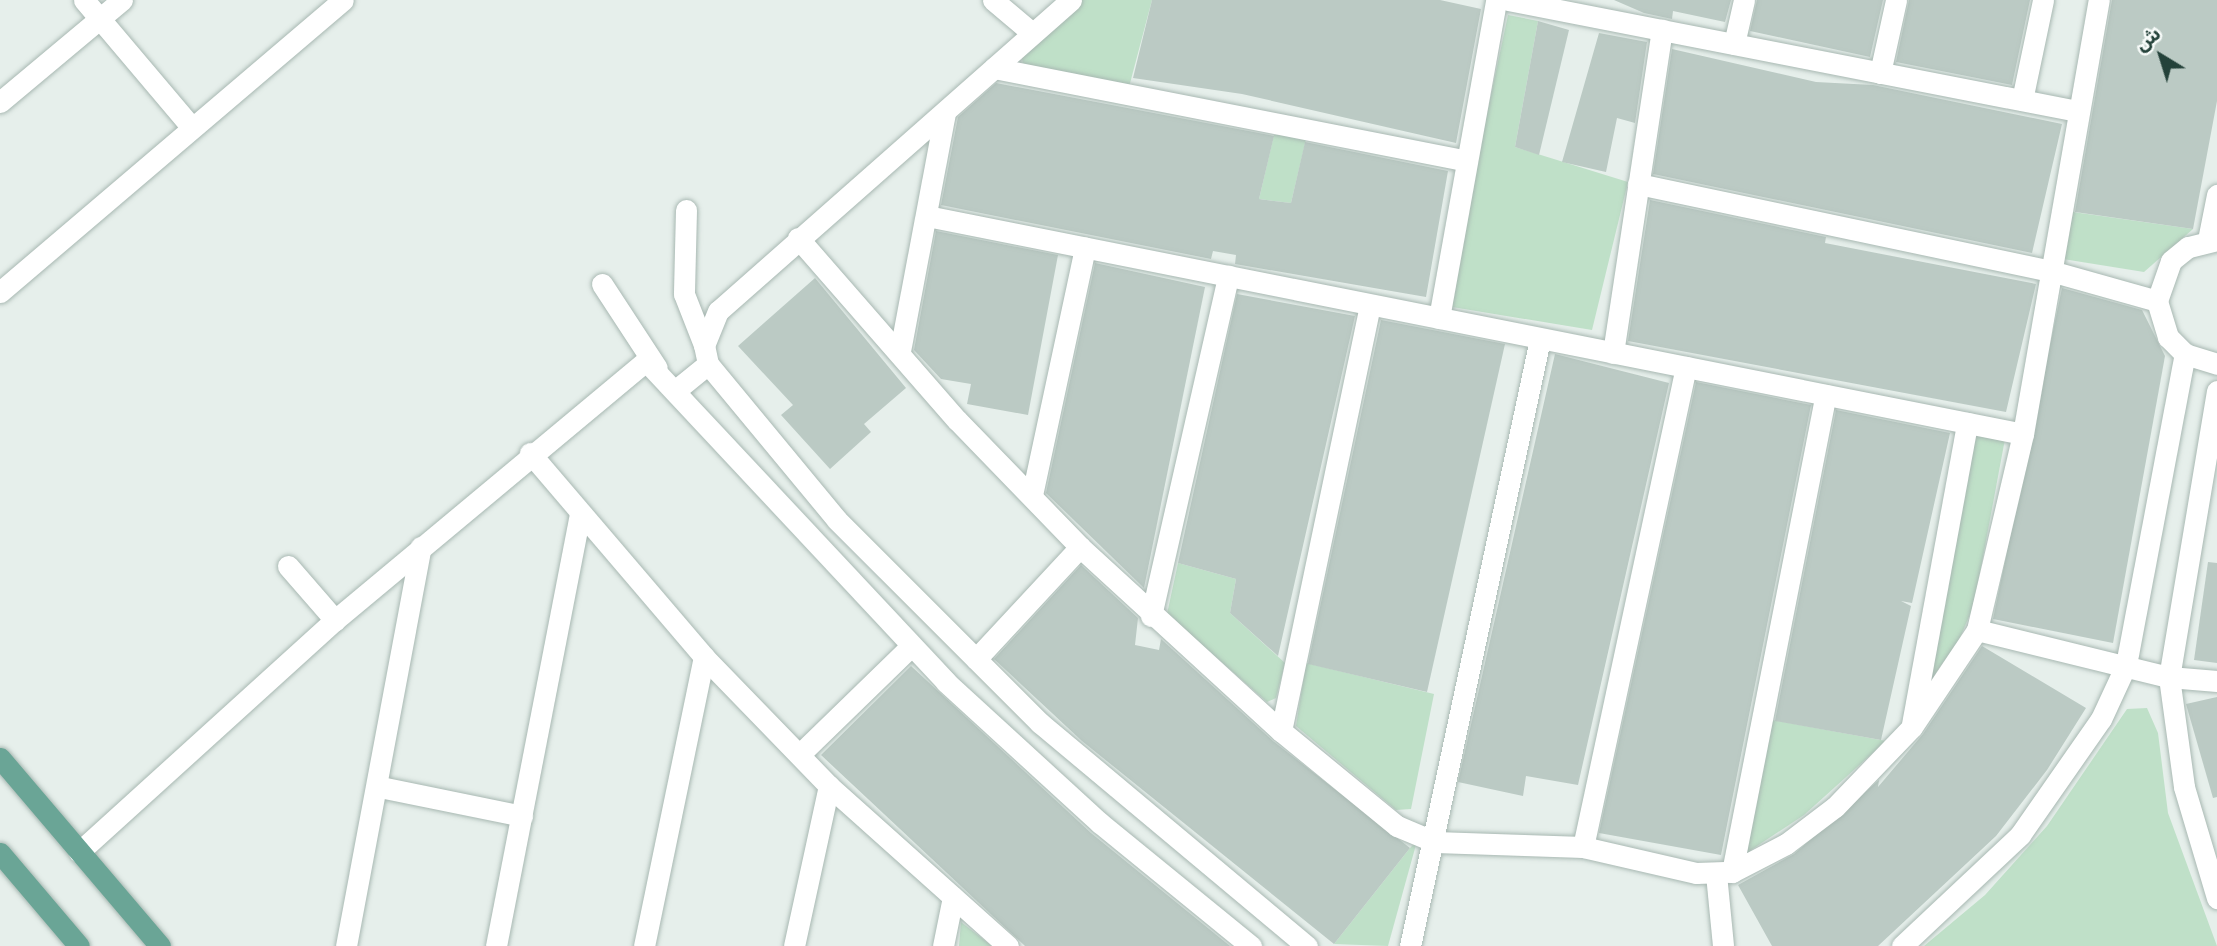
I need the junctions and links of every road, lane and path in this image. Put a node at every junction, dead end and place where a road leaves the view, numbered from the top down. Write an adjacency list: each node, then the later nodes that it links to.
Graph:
1 (84, 0): 13 (street)
2 (122, 0): 13 (street)
3 (343, 0): 23 (street)
4 (993, 0): 15 (street)
5 (1071, 0): 15 (street)
6 (1496, 0): 24 (street)
7 (1508, 0): 12 (street)
8 (1744, 0): 16 (street)
9 (1896, 0): 18 (street)
10 (2043, 0): 19 (street)
11 (2099, 0): 21 (street)
12 (1587, 8): 14 (street)
13 (100, 19): 20 (street); 23 (street)
14 (1662, 30): 16 (street); 25 (street)
15 (1031, 32): 17 (street)
16 (1734, 44): 18 (street)
17 (994, 68): 22 (street); 24 (street)
18 (1880, 72): 19 (street)
19 (2022, 100): 21 (street)
20 (0, 102)
21 (2077, 111): 32 (street)
22 (945, 113): 28 (street); 29 (street)
23 (192, 128): 35 (street)
24 (1464, 160): 38 (street)
25 (1638, 184): 32 (street); 41 (street)
26 (2217, 195): 30 (street)
27 (686, 210): 42 (street)
28 (927, 216): 31 (street); 40 (street)
29 (798, 238): 40 (street); 42 (street)
30 (2212, 240): 36 (street)
31 (1085, 248): 33 (street); 53 (street)
32 (2047, 270): 36 (street); 51 (street)
33 (1228, 276): 37 (street); 58 (street)
34 (602, 284): 46 (street)
35 (0, 292)
36 (2157, 301): 43 (street)
37 (1370, 306): 38 (street); 69 (street)
38 (1439, 318): 39 (street)
39 (1540, 339): 41 (street); 76 (street)
40 (900, 351): 53 (street)
41 (1613, 353): 45 (street)
42 (706, 354): 47 (street); 63 (street)
43 (2185, 354): 44 (street); 64 (street)
44 (2217, 363)
45 (1686, 367): 49 (street); 77 (street)
46 (657, 368): 47 (street); 52 (street)
47 (676, 390): 61 (street)
48 (2217, 391): 65 (street)
49 (1826, 395): 50 (street); 80 (street)
50 (1967, 423): 51 (street); 68 (street)
51 (2023, 434): 60 (street)
52 (530, 453): 54 (street); 55 (street)
53 (1032, 495): 56 (street)
54 (580, 514): 62 (street); 75 (street)
55 (421, 547): 59 (street); 74 (street)
56 (1080, 547): 58 (street); 63 (street)
57 (288, 566): 59 (street)
58 (1152, 616): 69 (street)
59 (335, 620): 78 (street)
60 (1977, 630): 64 (street); 68 (street)
61 (911, 646): 70 (street); 71 (street)
62 (704, 657): 71 (street); 87 (street)
63 (976, 659): 67 (street)
64 (2126, 665): 65 (street); 95 (street)
65 (2169, 677): 66 (street); 82 (street)
66 (2217, 681)
67 (1040, 723): 70 (street); 92 (street)
68 (1912, 727): 80 (street)
69 (1281, 731): 76 (street)
70 (1018, 750): 91 (street)
71 (800, 754): 73 (street)
72 (0, 758): 78 (main road)
73 (829, 786): 81 (street); 88 (street)
74 (380, 787): 75 (street); 85 (street)
75 (522, 816): 86 (street)
76 (1435, 842): 77 (street); 93 (street)
77 (1583, 847): 80 (street)
78 (79, 852): 84 (main road)
79 (0, 853): 83 (main road)
80 (1724, 873): 94 (street)
81 (953, 897): 89 (street); 90 (street)
82 (2217, 898)
83 (79, 946)
84 (160, 946)
85 (346, 946)
86 (496, 946)
87 (644, 946)
88 (794, 946)
89 (943, 946)
90 (1009, 946)
91 (1251, 946)
92 (1307, 946)
93 (1410, 946)
94 (1723, 946)
95 (1902, 946)

